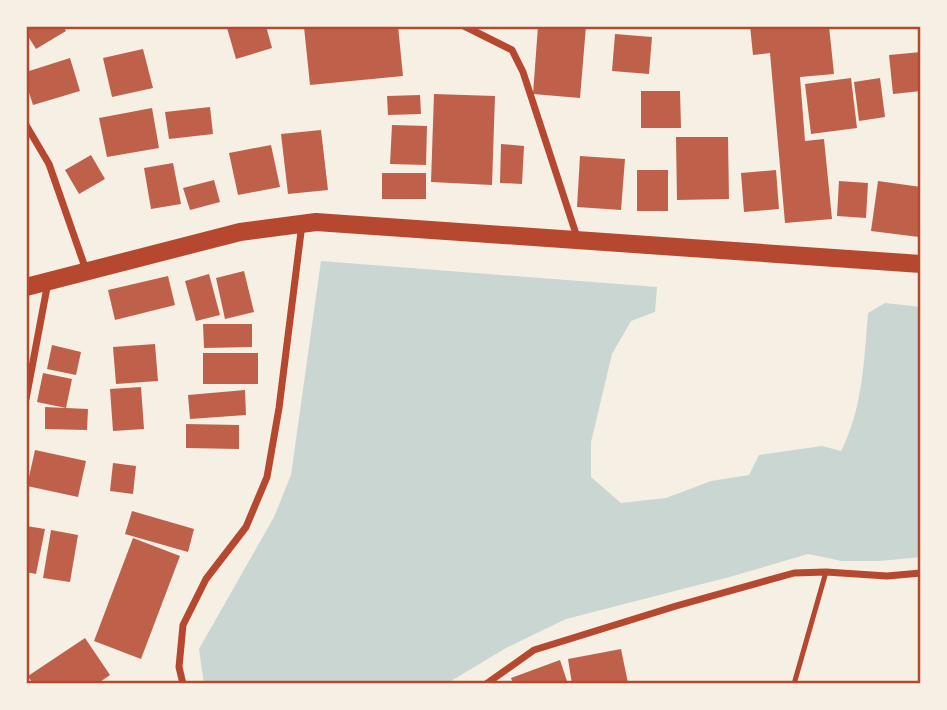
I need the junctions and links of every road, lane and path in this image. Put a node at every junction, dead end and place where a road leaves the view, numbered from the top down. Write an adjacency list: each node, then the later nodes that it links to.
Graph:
1 (464, 26): 4 (street)
2 (26, 125): 6 (street)
3 (302, 224): 4 (highway); 6 (highway); 12 (street)
4 (578, 240): 5 (highway)
5 (921, 264)
6 (86, 271): 7 (highway)
7 (48, 281): 8 (highway); 9 (street)
8 (26, 287)
9 (26, 399)
10 (826, 572): 11 (street); 13 (street); 14 (lane)
11 (921, 573)
12 (184, 684)
13 (486, 684)
14 (794, 684)

